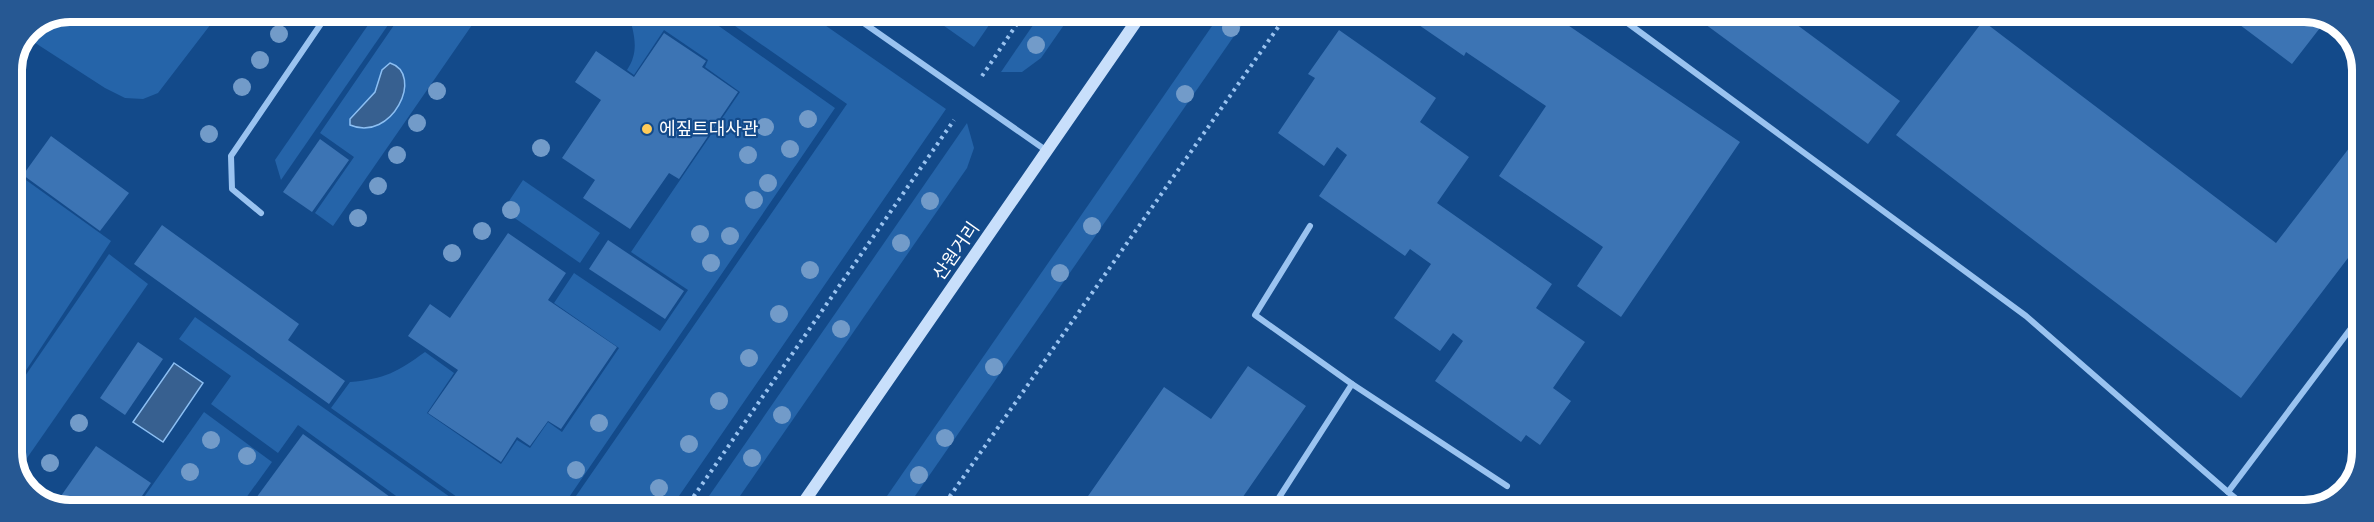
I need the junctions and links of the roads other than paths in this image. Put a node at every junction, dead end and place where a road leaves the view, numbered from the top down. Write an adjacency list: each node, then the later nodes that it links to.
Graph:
1 (322, 22): 6 (street)
2 (862, 22): 5 (street)
3 (1135, 22): 5 (main road, 산원거리)
4 (1626, 22): 11 (street)
5 (1047, 151): 12 (main road, 산원거리)
6 (261, 213)
7 (1310, 225): 9 (street)
8 (2352, 327): 11 (street)
9 (1352, 384): 10 (street); 13 (street)
10 (1507, 486)
11 (2228, 492): 14 (street)
12 (805, 500)
13 (1277, 500)
14 (2238, 500)

